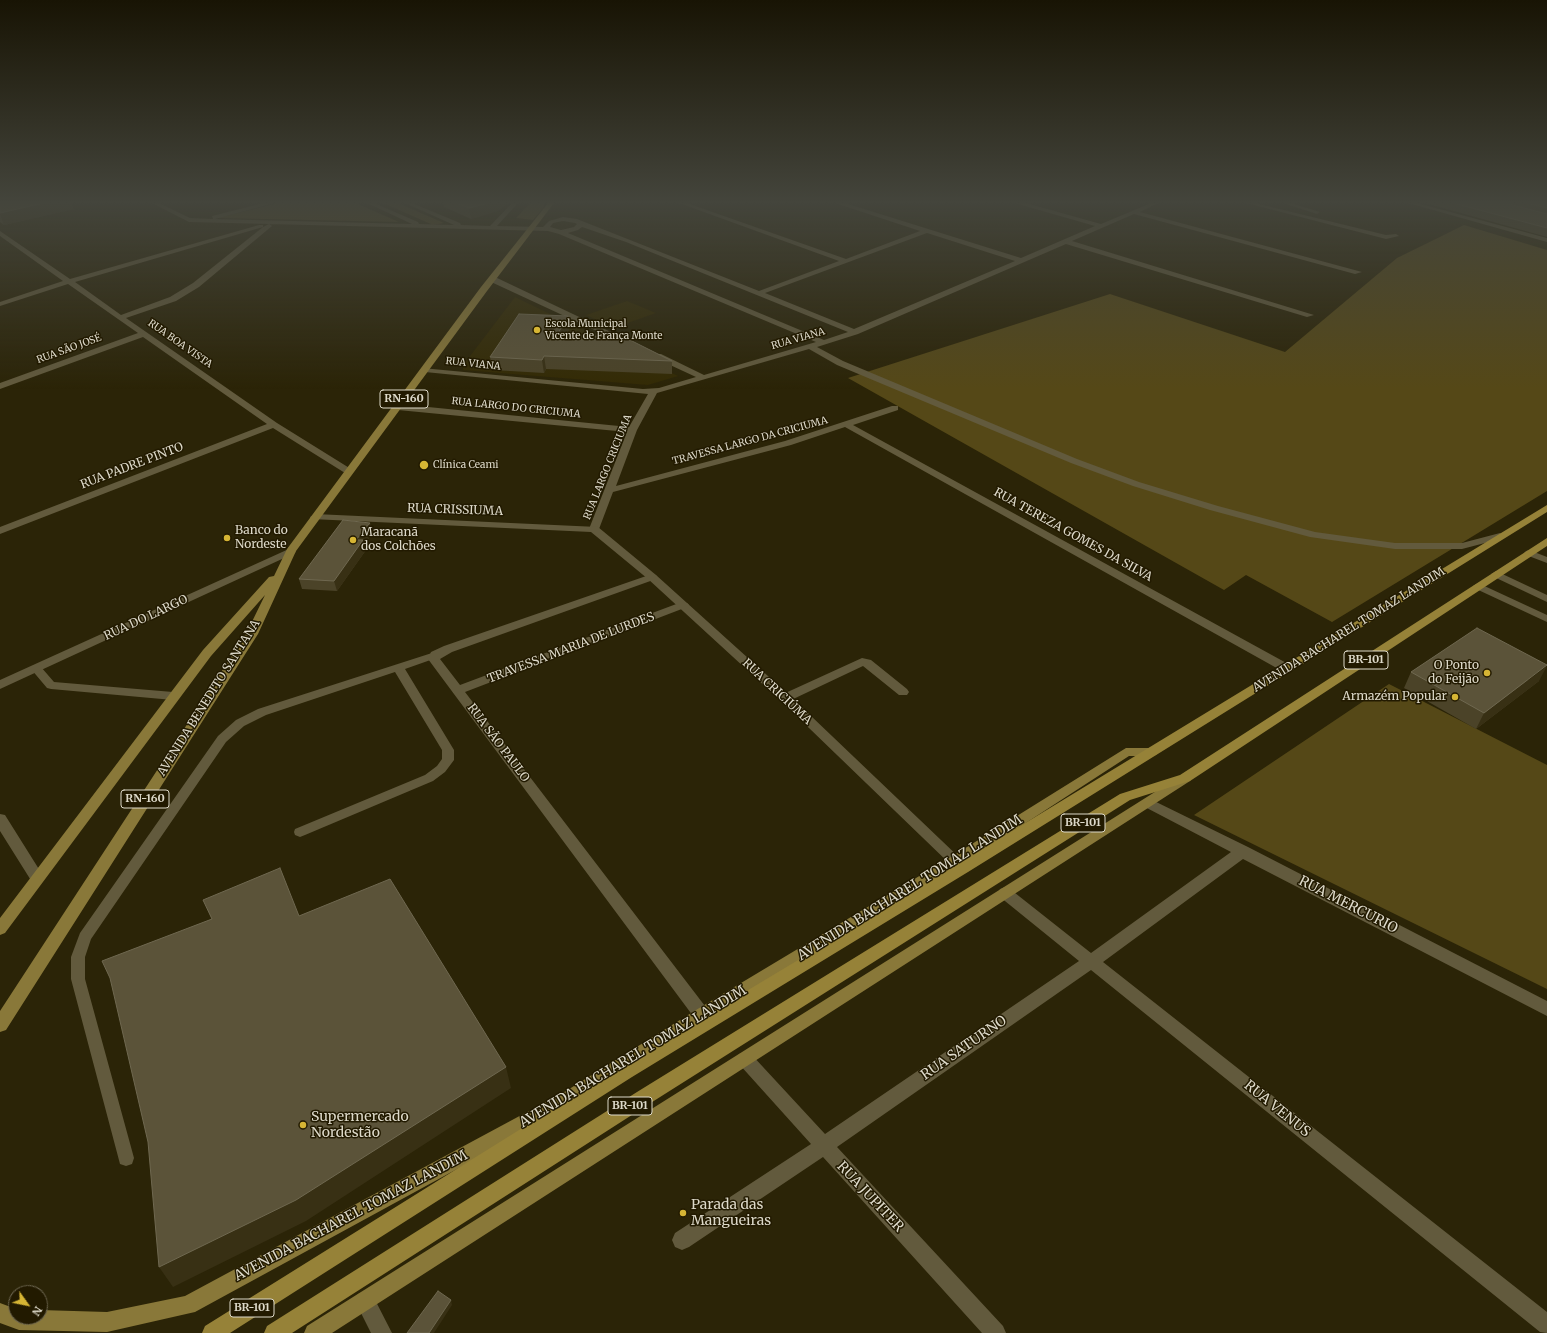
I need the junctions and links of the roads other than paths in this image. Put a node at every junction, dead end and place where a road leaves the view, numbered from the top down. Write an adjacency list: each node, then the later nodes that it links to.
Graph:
1 (45, 265): 13 (street, RUA BOA VISTA)
2 (124, 265): 13 (street)
3 (221, 265): 17 (street)
4 (503, 265): 12 (main road, AVENIDA BENEDITO SANTANA / RN-160)
5 (640, 265): 20 (street)
6 (691, 265): 14 (street)
7 (832, 265): 14 (street)
8 (1008, 265): 18 (street, RUA VIANA)
9 (1145, 265): 16 (street)
10 (1333, 265): 11 (street)
11 (1358, 272)
12 (492, 279): 22 (street); 24 (main road, AVENIDA BENEDITO SANTANA / RN-160)
13 (70, 281): 15 (street); 17 (street, RUA BOA VISTA)
14 (760, 293): 18 (street)
15 (0, 304)
16 (1310, 315)
17 (122, 317): 19 (street, RUA BOA VISTA)
18 (855, 332): 20 (street, RUA VIANA)
19 (145, 333): 26 (street, RUA SÃO JOSÉ); 30 (street, RUA BOA VISTA)
20 (824, 343): 21 (street, RUA VIANA)
21 (811, 347): 25 (street, RUA VIANA); 39 (street)
22 (639, 348)
23 (654, 354): 25 (street)
24 (425, 370): 27 (street, RUA VIANA); 28 (main road, AVENIDA BENEDITO SANTANA / RN-160)
25 (703, 377): 27 (street, RUA VIANA)
26 (0, 386)
27 (653, 392): 32 (street, RUA LARGO CRICIUMA)
28 (398, 407): 32 (street, RUA LARGO DO CRICIUMA); 33 (main road, AVENIDA BENEDITO SANTANA / RN-160)
29 (895, 408): 31 (street, TRAVESSA LARGO DA CRICIUMA)
30 (274, 425): 33 (street, RUA BOA VISTA); 38 (street, RUA PADRE PINTO)
31 (847, 425): 34 (street, TRAVESSA LARGO DA CRICIUMA); 54 (street, RUA TEREZA GOMES DA SILVA)
32 (632, 430): 34 (street, RUA LARGO CRICIUMA)
33 (348, 471): 36 (main road, AVENIDA BENEDITO SANTANA / RN-160)
34 (610, 490): 37 (street, RUA LARGO CRICIUMA)
35 (1547, 508): 39 (highway, AVENIDA BACHAREL TOMAZ LANDIM / BR-101)
36 (315, 517): 37 (street, RUA CRISSIUMA); 41 (main road, AVENIDA BENEDITO SANTANA / RN-160)
37 (594, 529): 46 (street, RUA CRICIÚMA)
38 (0, 531)
39 (1500, 536): 54 (highway, AVENIDA BACHAREL TOMAZ LANDIM / BR-101)
40 (1547, 541): 42 (highway, BR-101)
41 (291, 551): 44 (main road, AVENIDA BENEDITO SANTANA / RN-160); 53 (street, RUA DO LARGO)
42 (1529, 552): 43 (lane); 45 (highway, BR-101)
43 (1547, 560)
44 (282, 569): 58 (main road, AVENIDA BENEDITO SANTANA / RN-160); 73 (main road, AVENIDA BENEDITO SANTANA / RN-160)
45 (1496, 574): 47 (highway, BR-101); 48 (lane)
46 (652, 577): 49 (street, RUA CRICIÚMA); 51 (street)
47 (1478, 586): 50 (street); 61 (highway, BR-101)
48 (1547, 598)
49 (683, 605): 56 (street, TRAVESSA MARIA DE LURDES); 59 (street, RUA CRICIÚMA)
50 (1547, 619)
51 (435, 655): 52 (lane); 56 (street, RUA SÃO PAULO)
52 (398, 667): 64 (lane); 76 (lane)
53 (37, 668): 55 (street, RUA DO LARGO); 58 (lane)
54 (1286, 668): 60 (highway, AVENIDA BACHAREL TOMAZ LANDIM / BR-101)
55 (0, 685)
56 (459, 690): 72 (street, RUA SÃO PAULO)
57 (903, 692): 59 (street)
58 (172, 696): 67 (main road, AVENIDA BENEDITO SANTANA / RN-160)
59 (785, 698): 66 (street, RUA CRICIÚMA)
60 (1151, 752): 66 (main road, AVENIDA BACHAREL TOMAZ LANDIM)
61 (1184, 778): 62 (main road, BR-101); 82 (highway, BR-101)
62 (1148, 802): 65 (street, RUA MERCURIO); 68 (main road, BR-101)
63 (0, 818): 67 (street)
64 (300, 832)
65 (1243, 851): 70 (street, RUA SATURNO); 71 (street, RUA MERCURIO)
66 (959, 864): 72 (main road, AVENIDA BACHAREL TOMAZ LANDIM); 81 (highway, AVENIDA BACHAREL TOMAZ LANDIM / BR-101)
67 (37, 878): 69 (main road, AVENIDA BENEDITO SANTANA / RN-160)
68 (1005, 893): 70 (street, RUA VENUS); 74 (main road, BR-101)
69 (0, 930)
70 (1092, 961): 75 (street, RUA SATURNO); 80 (street, RUA VENUS)
71 (1547, 1009)
72 (702, 1015): 79 (main road, AVENIDA BACHAREL TOMAZ LANDIM)
73 (0, 1025)
74 (750, 1056): 75 (street, RUA JUPITER); 78 (main road)
75 (823, 1146): 77 (street, RUA SATURNO); 85 (street, RUA JUPITER)
76 (126, 1158)
77 (682, 1240)
78 (365, 1301): 83 (main road); 84 (street)
79 (0, 1313)
80 (1547, 1325)
81 (212, 1333)
82 (274, 1333)
83 (314, 1333)
84 (382, 1333)
85 (996, 1333)

